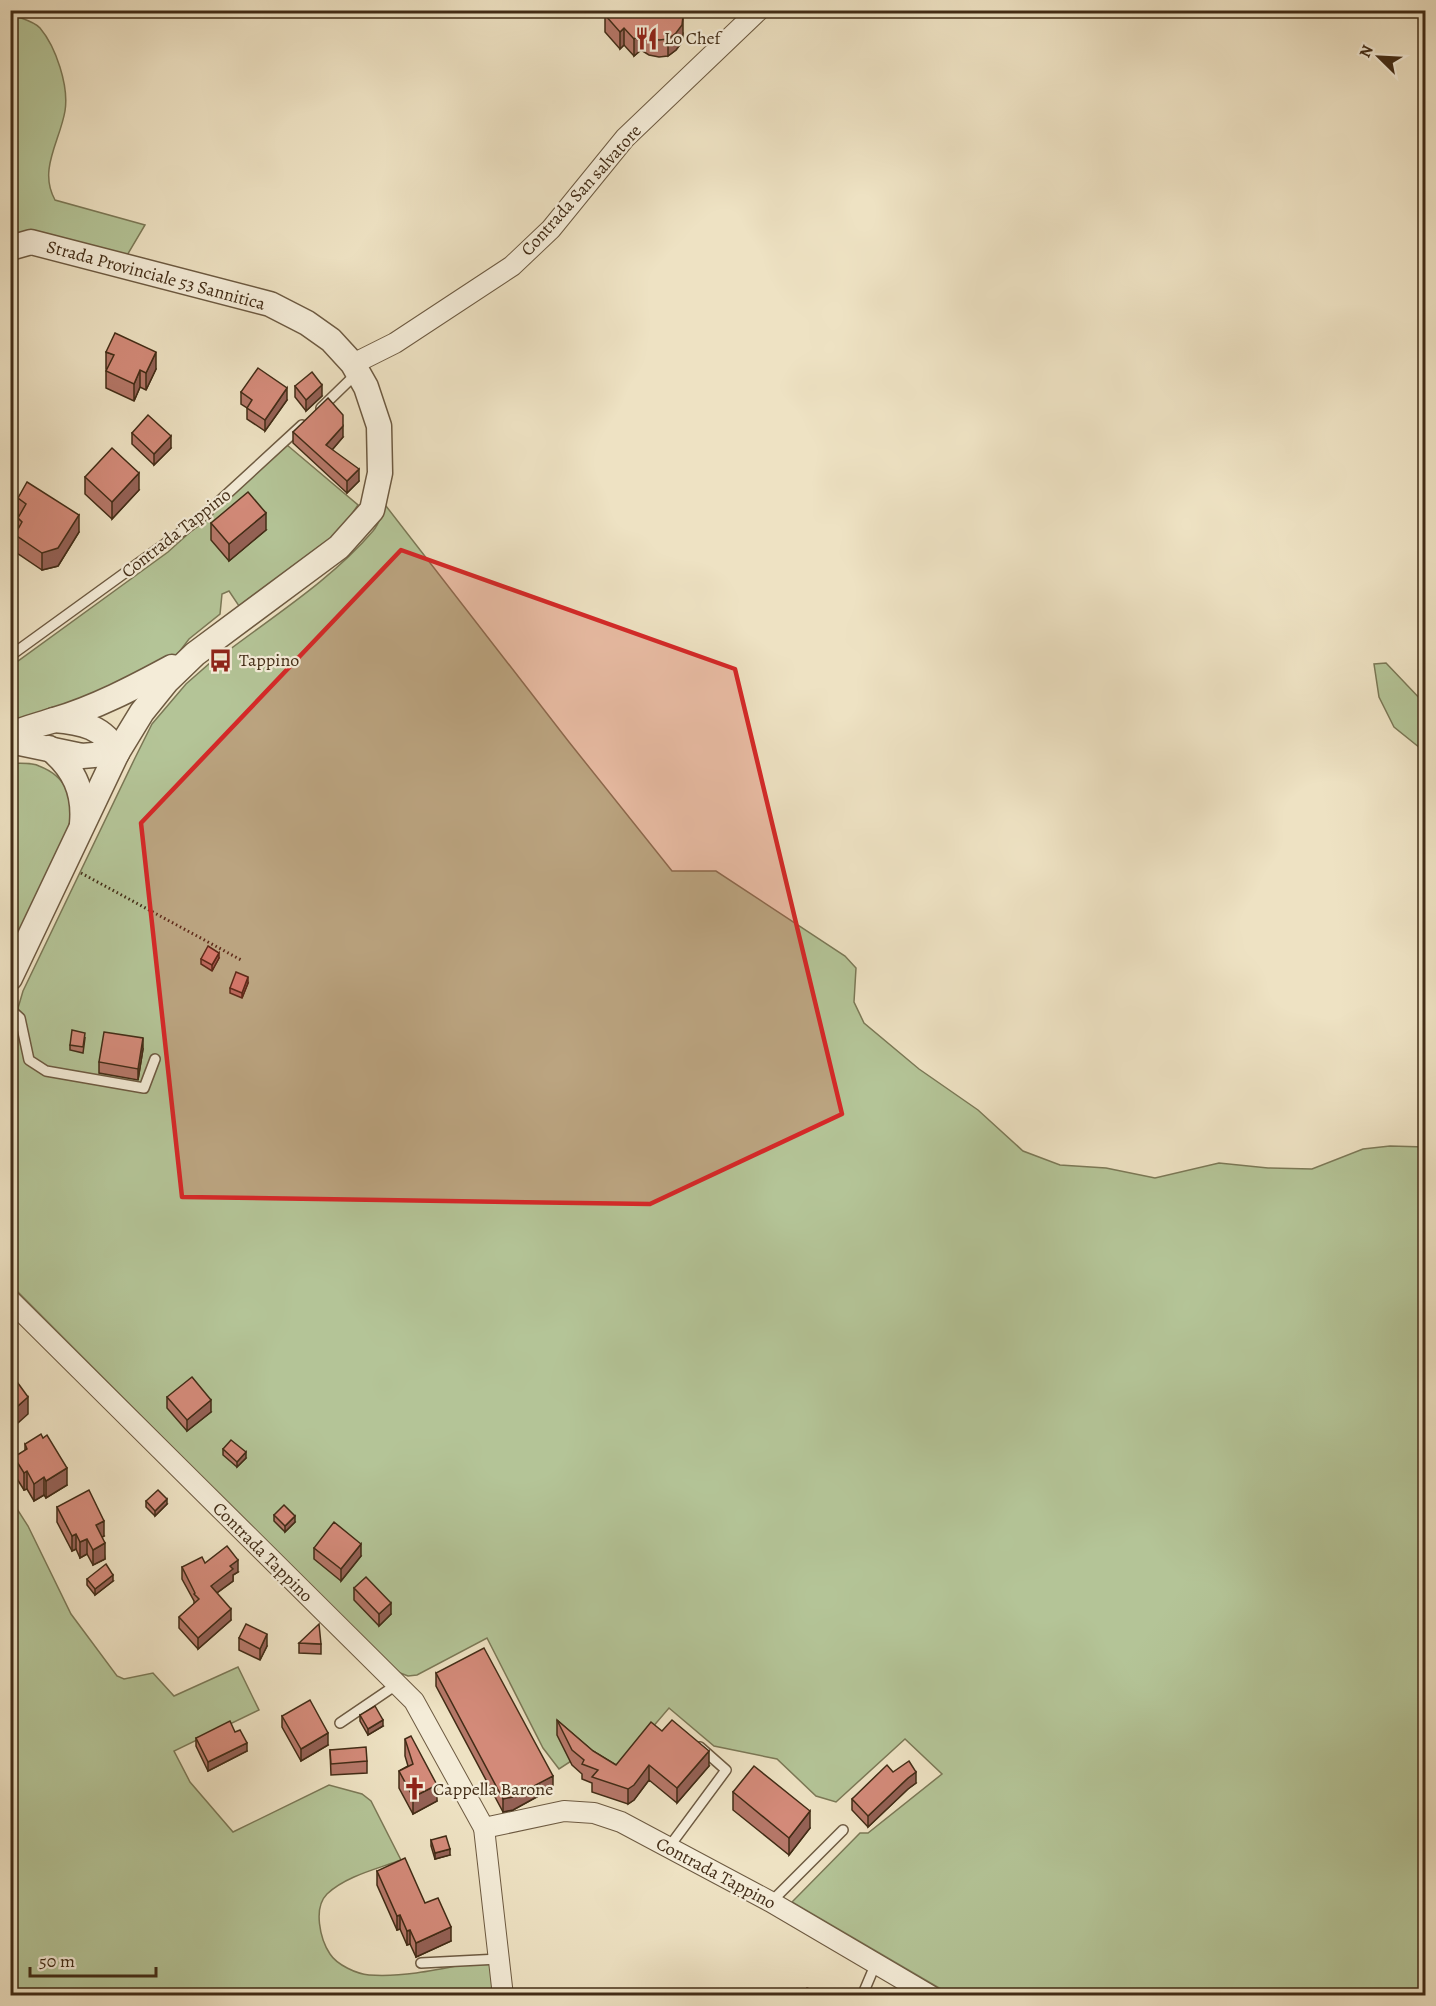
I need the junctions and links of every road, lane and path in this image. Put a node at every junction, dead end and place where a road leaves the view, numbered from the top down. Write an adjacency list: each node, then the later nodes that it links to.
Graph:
1 (759, 10): 3 (street, Contrada San salvatore)
2 (10, 248): 3 (street, Strada Provinciale 53 Sannitica)
3 (356, 368): 4 (lane); 6 (street, Strada Provinciale 53 Sannitica)
4 (314, 414)
5 (306, 422): 7 (lane, Contrada Tappino)
6 (195, 654): 8 (street); 12 (street, Strada Provinciale 53 Sannitica)
7 (10, 656)
8 (54, 720): 9 (street); 12 (street)
9 (10, 735)
10 (10, 741): 11 (street)
11 (49, 748): 12 (street); 13 (street)
12 (117, 753): 13 (street, Strada Provinciale 53 Sannitica)
13 (82, 826): 14 (street, Strada Provinciale 53 Sannitica)
14 (63, 864): 15 (path); 16 (street, Strada Provinciale 53 Sannitica)
15 (243, 961)
16 (10, 978)
17 (10, 1009): 18 (lane)
18 (155, 1059)
19 (10, 1300): 20 (street, Contrada Tappino)
20 (396, 1685): 21 (lane); 23 (street, Contrada Tappino)
21 (340, 1723)
22 (692, 1740): 25 (lane)
23 (484, 1828): 25 (street, Contrada Tappino); 27 (street, Contrada Tappino)
24 (843, 1830): 26 (lane)
25 (669, 1847): 26 (street, Contrada Tappino)
26 (771, 1902): 29 (street, Contrada Tappino)
27 (499, 1959): 28 (lane); 30 (street, Contrada Tappino)
28 (421, 1963)
29 (876, 1963): 31 (lane); 32 (street, Contrada Tappino)
30 (503, 1995)
31 (862, 1995)
32 (931, 1995)

